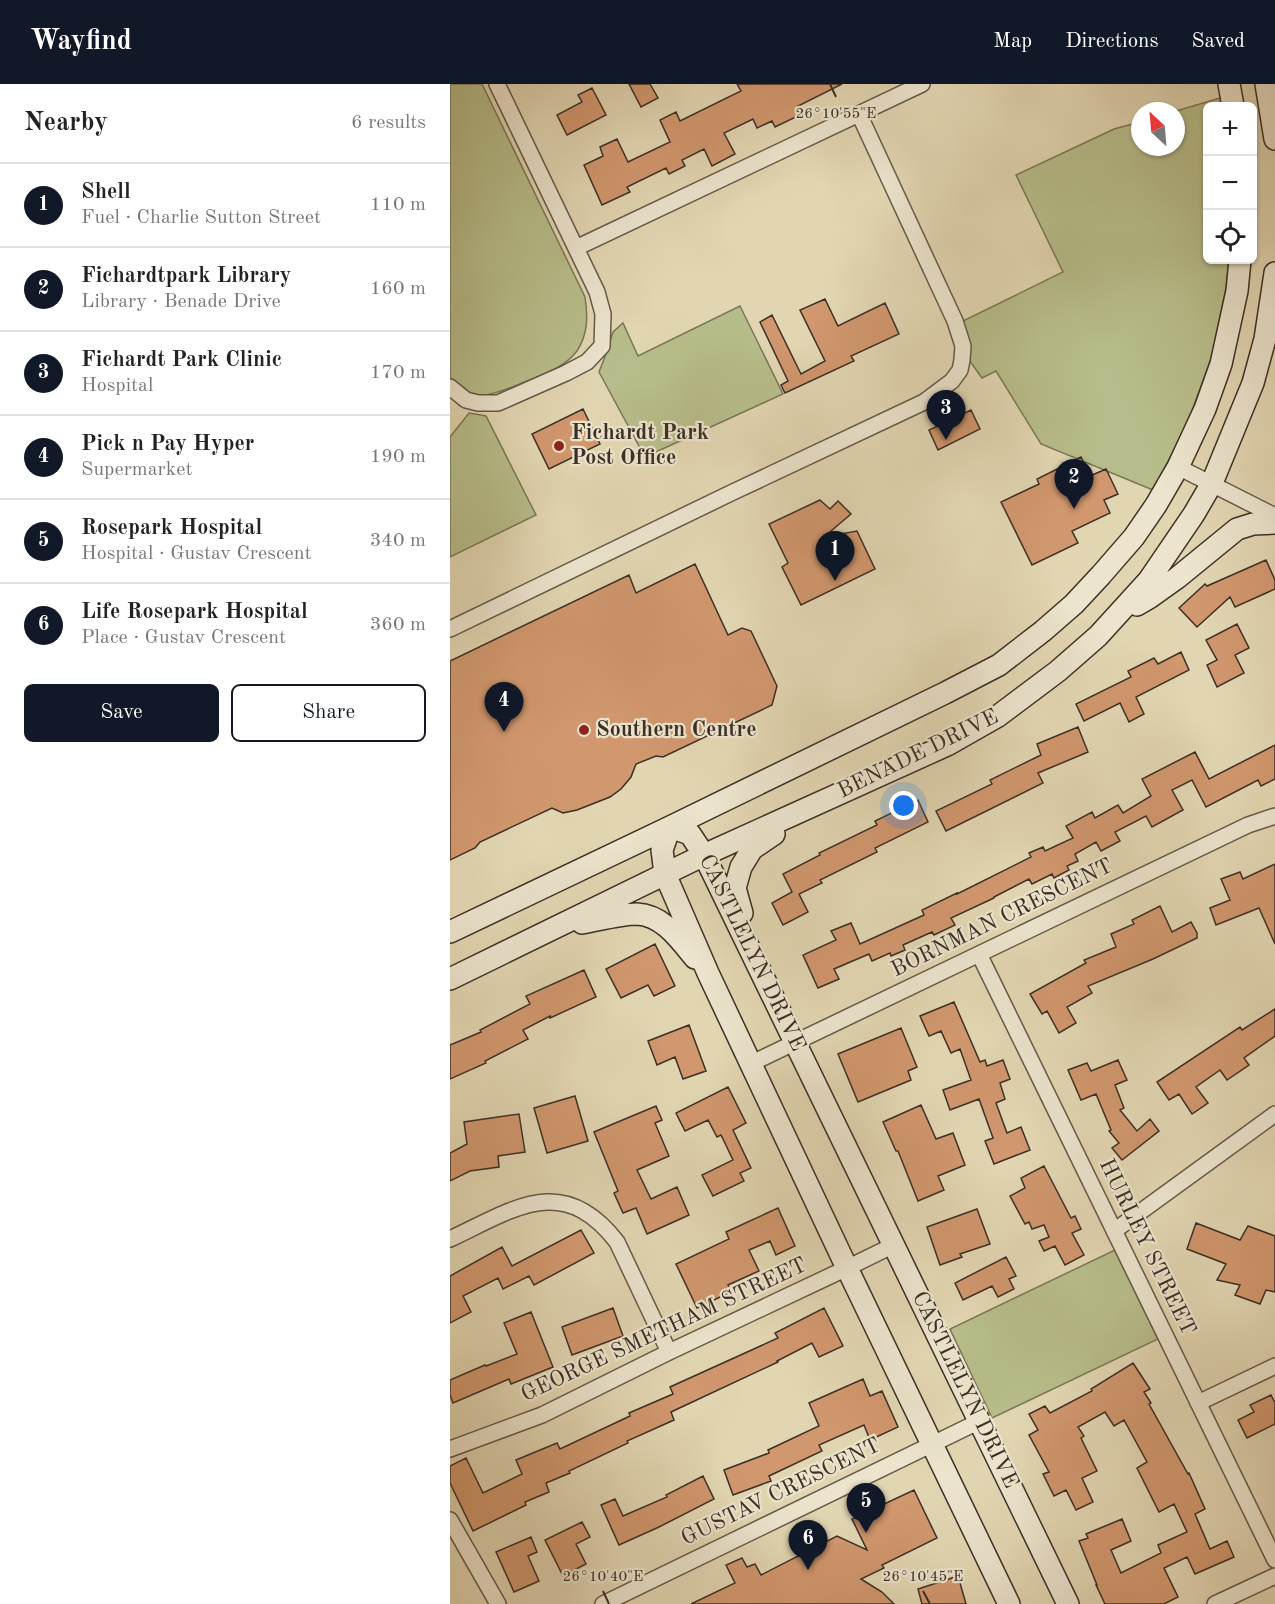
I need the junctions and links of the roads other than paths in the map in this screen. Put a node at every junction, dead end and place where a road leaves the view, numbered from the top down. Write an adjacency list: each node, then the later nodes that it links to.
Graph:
1 (497, 84): 8 (street)
2 (922, 84): 6 (street)
3 (1229, 84): 5 (street)
4 (1266, 84): 7 (street)
5 (1232, 102)
6 (859, 114): 8 (street); 17 (street)
7 (1275, 140)
8 (576, 248): 11 (street)
9 (1240, 264): 12 (street, BENADE DRIVE)
10 (1275, 273): 13 (street, BENADE DRIVE)
11 (450, 387)
12 (1178, 467): 13 (street); 20 (street, BENADE DRIVE)
13 (1212, 483): 14 (street); 16 (street, BENADE DRIVE)
14 (1275, 516)
15 (1275, 524): 16 (street)
16 (1115, 618): 18 (street, BENADE DRIVE)
17 (450, 629)
18 (816, 804): 21 (street, BENADE DRIVE); 26 (street)
19 (1275, 816): 25 (street, BORNMAN CRESCENT)
20 (670, 827): 21 (street, CASTLELYN DRIVE); 22 (street, CASTLELYN DRIVE); 24 (street, BENADE DRIVE)
21 (704, 855): 22 (street, BENADE DRIVE); 26 (street, CASTLELYN DRIVE)
22 (665, 874): 23 (street, BENADE DRIVE); 27 (street, CASTLELYN DRIVE)
23 (557, 927): 27 (street); 28 (street, BENADE DRIVE)
24 (450, 932)
25 (979, 954): 29 (street, BORNMAN CRESCENT); 32 (street, HURLEY STREET)
26 (757, 961): 29 (street, CASTLELYN DRIVE)
27 (708, 973): 30 (street, CASTLELYN DRIVE)
28 (450, 979)
29 (796, 1042): 30 (street, BORNMAN CRESCENT); 34 (street, CASTLELYN DRIVE)
30 (750, 1064): 35 (street, CASTLELYN DRIVE)
31 (1275, 1114): 32 (street)
32 (1114, 1231): 38 (street, HURLEY STREET)
33 (450, 1239): 36 (street)
34 (894, 1245): 35 (street, GEORGE SMETHAM STREET); 39 (street, CASTLELYN DRIVE)
35 (847, 1268): 36 (street, GEORGE SMETHAM STREET); 40 (street, CASTLELYN DRIVE)
36 (669, 1352): 41 (street, GEORGE SMETHAM STREET)
37 (1275, 1366): 38 (street)
38 (1198, 1403): 43 (street, HURLEY STREET)
39 (980, 1421): 40 (street, GUSTAV CRESCENT); 48 (street, CASTLELYN DRIVE)
40 (931, 1444): 46 (street, GUSTAV CRESCENT); 47 (street, CASTLELYN DRIVE)
41 (450, 1449)
42 (450, 1520): 45 (street)
43 (1275, 1560)
44 (1275, 1576): 49 (street)
45 (498, 1604)
46 (603, 1604)
47 (1009, 1604)
48 (1068, 1604)
49 (1215, 1604)

